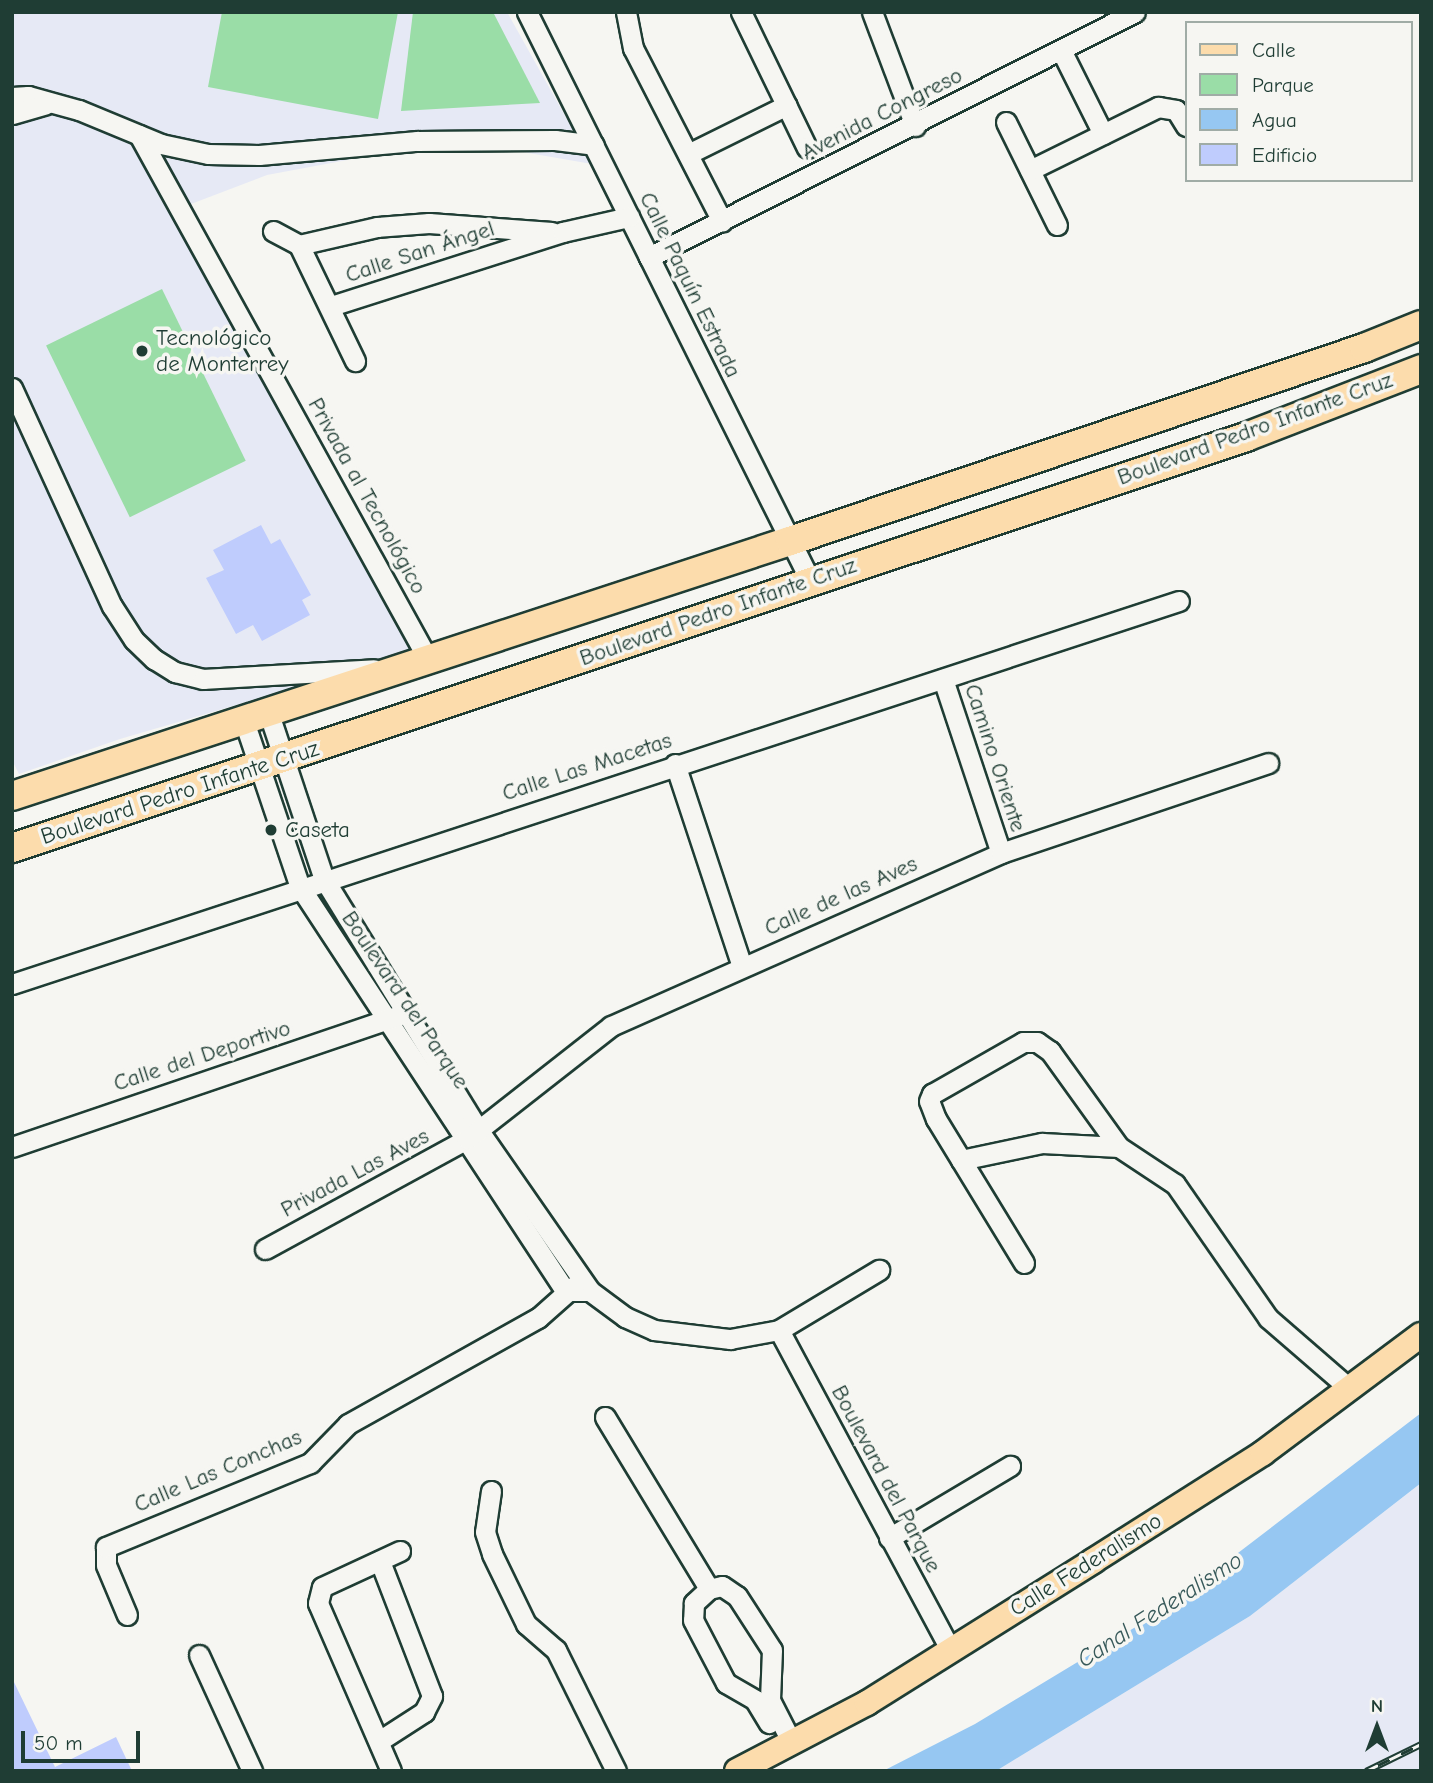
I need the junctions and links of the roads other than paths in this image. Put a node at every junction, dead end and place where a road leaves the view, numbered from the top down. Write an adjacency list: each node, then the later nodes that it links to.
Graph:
1 (527, 12): 16 (street, Calle Paquín Estrada)
2 (626, 12): 18 (street)
3 (741, 12): 9 (street)
4 (872, 12): 13 (street)
5 (1135, 12): 6 (street, Avenida Congreso)
6 (1061, 50): 13 (street, Avenida Congreso); 14 (street)
7 (12, 97): 8 (street)
8 (46, 104): 10 (street); 15 (street)
9 (787, 105): 17 (street); 18 (street)
10 (12, 114)
11 (1006, 122): 19 (street)
12 (1184, 123): 14 (street)
13 (915, 125): 21 (street, Avenida Congreso)
14 (1102, 134): 19 (street)
15 (139, 135): 16 (street); 35 (street, Privada al Tecnológico)
16 (593, 145): 20 (street, Calle Paquín Estrada)
17 (807, 148)
18 (688, 154): 21 (street)
19 (1030, 170): 22 (street)
20 (629, 217): 24 (street, Calle San Ángel); 26 (street, Calle Paquín Estrada)
21 (722, 221): 26 (street, Avenida Congreso)
22 (1057, 225)
23 (273, 231): 25 (street)
24 (563, 232): 25 (street, Calle San Ángel); 27 (street, Calle San Ángel)
25 (299, 245): 27 (street, Calle San Ángel)
26 (649, 257): 32 (street, Calle Paquín Estrada)
27 (331, 306): 29 (street)
28 (1421, 325): 32 (highway, Boulevard Pedro Infante Cruz)
29 (355, 361)
30 (1421, 369): 33 (highway, Boulevard Pedro Infante Cruz)
31 (12, 388): 35 (street)
32 (790, 541): 33 (street, Calle Paquín Estrada); 35 (highway, Boulevard Pedro Infante Cruz)
33 (810, 580): 38 (highway, Boulevard Pedro Infante Cruz)
34 (1179, 601): 36 (street, Calle Las Macetas)
35 (421, 663): 37 (highway, Boulevard Pedro Infante Cruz)
36 (943, 679): 40 (street, Calle Las Macetas); 43 (street, Camino Oriente)
37 (256, 714): 38 (street, Boulevard del Parque); 38 (street, Boulevard del Parque); 41 (highway, Boulevard Pedro Infante Cruz)
38 (272, 763): 42 (highway, Boulevard Pedro Infante Cruz); 44 (street, Boulevard del Parque); 45 (street, Boulevard del Parque)
39 (1268, 763): 43 (street, Calle de las Aves)
40 (675, 764): 44 (street, Calle Las Macetas); 46 (street)
41 (12, 796)
42 (12, 848)
43 (1001, 853): 46 (street, Calle de las Aves)
44 (324, 879): 45 (street, Calle Las Macetas); 48 (street, Boulevard del Parque)
45 (300, 887): 47 (street, Calle Las Macetas); 49 (street, Boulevard del Parque)
46 (742, 966): 50 (street, Calle de las Aves)
47 (12, 984)
48 (407, 1011): 49 (street, Calle del Deportivo); 50 (street, Boulevard del Parque)
49 (389, 1020): 50 (street, Boulevard del Parque); 51 (street, Calle del Deportivo)
50 (473, 1135): 54 (street, Privada Las Aves); 57 (street, Boulevard del Parque)
51 (12, 1147)
52 (1119, 1147): 53 (street); 53 (street); 60 (street)
53 (961, 1160): 55 (street)
54 (265, 1249)
55 (1024, 1263)
56 (879, 1270): 58 (street)
57 (579, 1288): 58 (street); 68 (street, Calle Las Conchas)
58 (779, 1330): 64 (street, Boulevard del Parque)
59 (1421, 1335): 60 (main road, Calle Federalismo)
60 (1350, 1388): 69 (main road, Calle Federalismo)
61 (604, 1418): 67 (street)
62 (1010, 1466): 64 (street)
63 (491, 1491): 77 (street)
64 (889, 1538): 69 (street, Boulevard del Parque)
65 (400, 1551): 66 (street)
66 (380, 1561): 73 (street); 73 (street)
67 (709, 1589): 71 (street); 72 (street)
68 (127, 1615)
69 (951, 1651): 74 (main road, Calle Federalismo)
70 (199, 1656): 75 (street)
71 (771, 1680): 72 (street); 74 (street)
72 (737, 1692): 74 (street)
73 (379, 1741): 76 (street)
74 (787, 1745): 78 (main road, Calle Federalismo)
75 (252, 1771)
76 (391, 1771)
77 (616, 1771)
78 (737, 1771)

